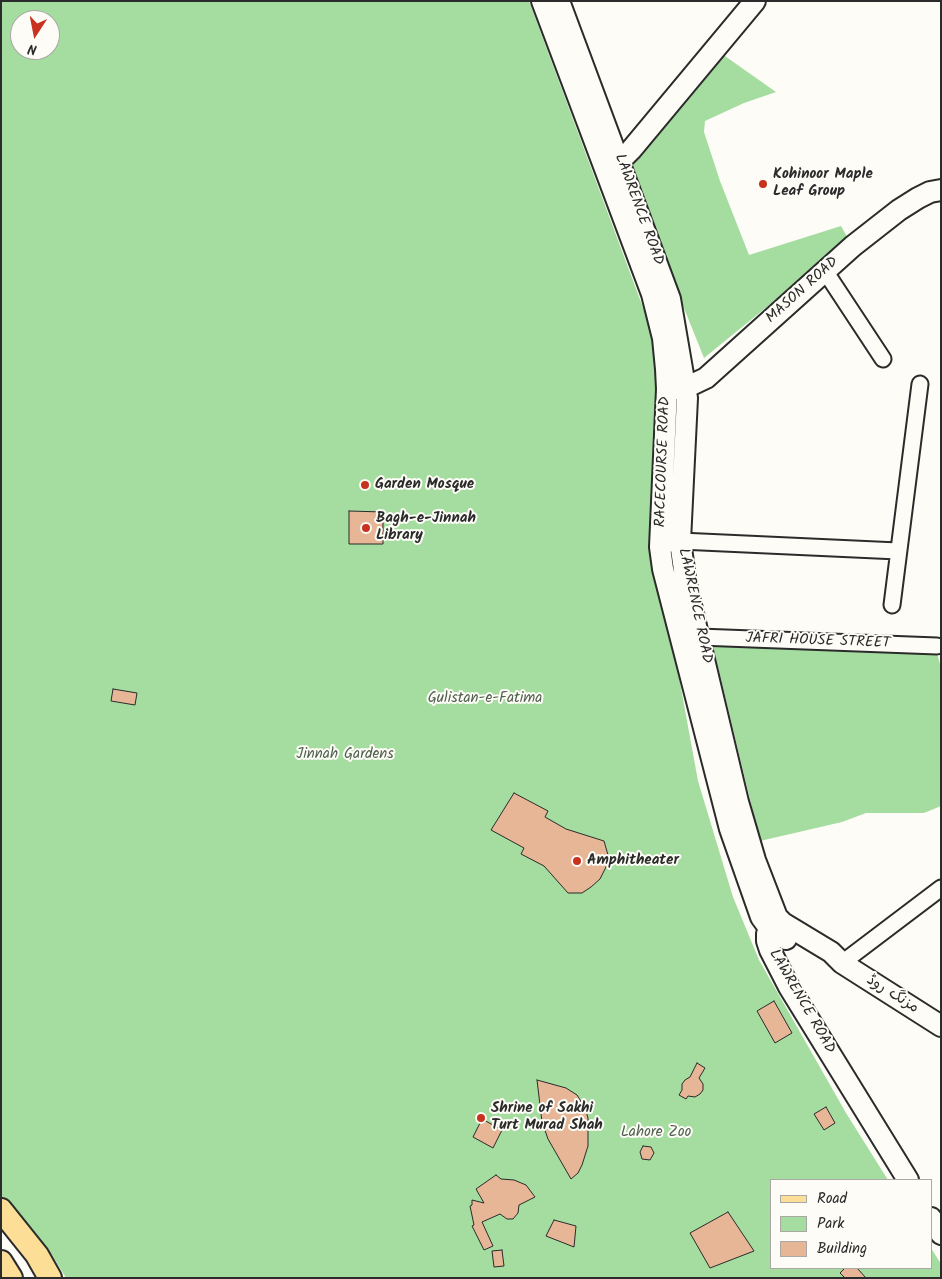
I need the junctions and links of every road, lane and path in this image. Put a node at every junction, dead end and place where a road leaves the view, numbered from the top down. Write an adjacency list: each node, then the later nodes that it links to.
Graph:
1 (542, 1): 4 (main road, RACECOURSE ROAD)
2 (559, 1): 4 (main road, LAWRENCE ROAD)
3 (755, 1): 4 (main road)
4 (612, 164): 9 (main road, RACECOURSE ROAD)
5 (941, 190): 6 (main road, MASON ROAD)
6 (825, 271): 7 (street); 9 (main road, MASON ROAD)
7 (883, 359)
8 (920, 384): 12 (street)
9 (676, 389): 10 (main road, LAWRENCE ROAD); 11 (main road, RACECOURSE ROAD)
10 (680, 541): 11 (street); 12 (street); 14 (main road, LAWRENCE ROAD)
11 (660, 547): 17 (main road, RACECOURSE ROAD)
12 (898, 551): 13 (street)
13 (892, 605)
14 (699, 637): 15 (street, JAFRI HOUSE STREET); 17 (main road, LAWRENCE ROAD)
15 (937, 646)
16 (941, 888): 20 (street)
17 (773, 923): 18 (main road, مزنگ روڈ); 19 (main road, LAWRENCE ROAD); 20 (main road, مزنگ روڈ)
18 (792, 942): 19 (main road); 20 (main road, مزنگ روڈ)
19 (776, 963): 22 (main road, LAWRENCE ROAD)
20 (842, 963): 21 (main road, مزنگ روڈ)
21 (941, 1026)
22 (907, 1179)
23 (1, 1210): 28 (main road)
24 (932, 1220): 25 (main road)
25 (941, 1234)
26 (1, 1262): 27 (main road)
27 (11, 1278)
28 (50, 1278)

